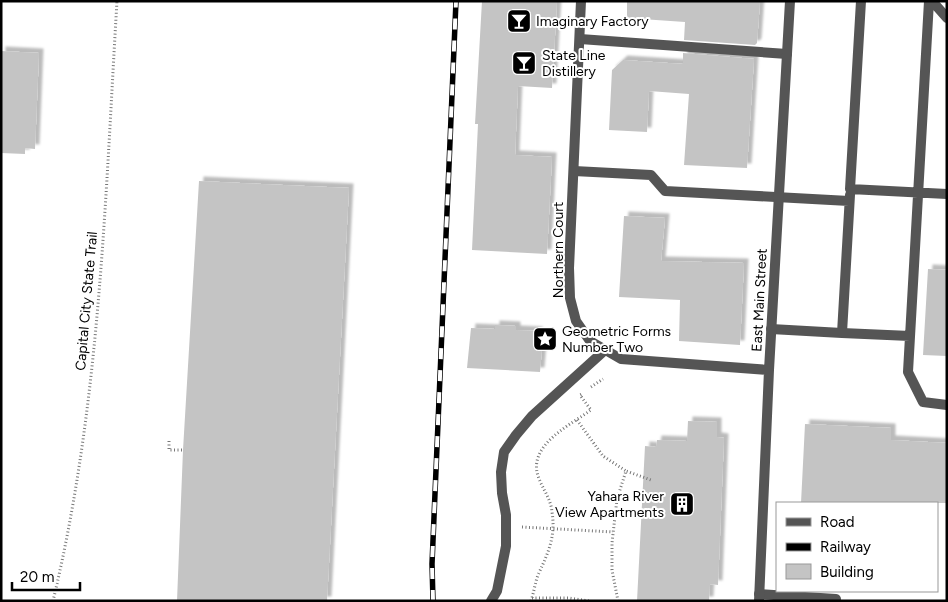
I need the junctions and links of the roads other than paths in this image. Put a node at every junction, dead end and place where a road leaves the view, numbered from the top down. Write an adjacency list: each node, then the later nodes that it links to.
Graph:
1 (581, 1): 6 (street, Northern Court)
2 (790, 1): 7 (street, East Main Street)
3 (861, 1): 9 (street)
4 (930, 1): 5 (street); 10 (street)
5 (947, 18)
6 (580, 39): 7 (street); 8 (street, Northern Court)
7 (787, 54): 12 (street, East Main Street)
8 (574, 171): 12 (street); 17 (street, Northern Court)
9 (850, 189): 10 (street); 13 (street)
10 (918, 192): 11 (street); 16 (street)
11 (947, 194)
12 (779, 197): 13 (street); 14 (street, East Main Street)
13 (849, 201): 15 (street)
14 (772, 329): 15 (street); 18 (street, East Main Street)
15 (842, 333): 16 (street)
16 (910, 336): 19 (street)
17 (605, 350): 18 (street, Northern Court); 22 (street)
18 (769, 370): 20 (street, East Main Street)
19 (947, 404)
20 (759, 597): 21 (street)
21 (836, 599)
22 (491, 601)

